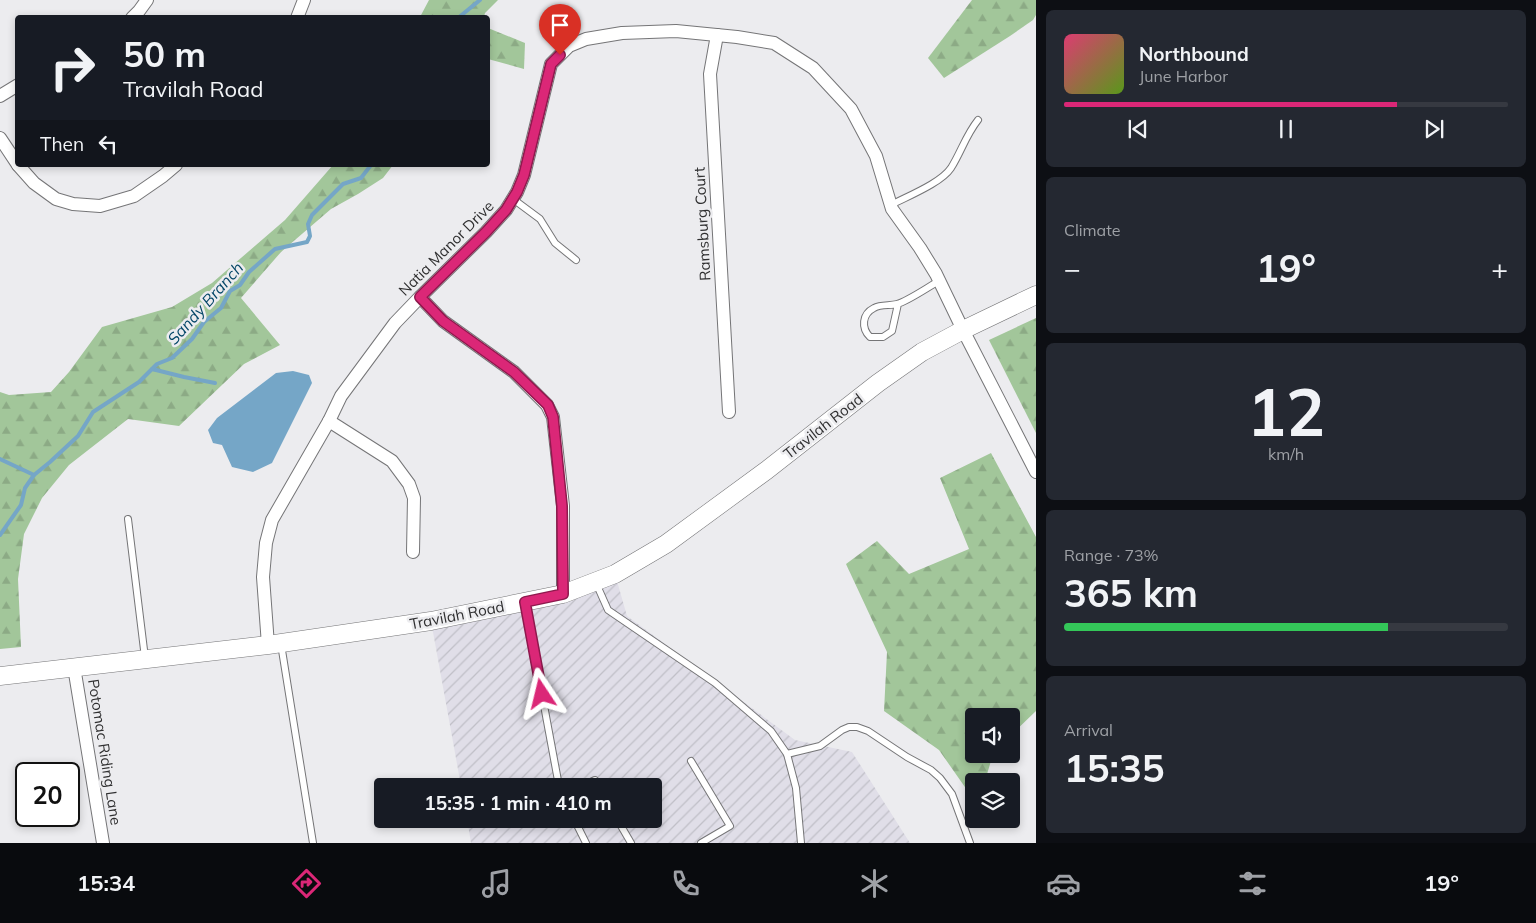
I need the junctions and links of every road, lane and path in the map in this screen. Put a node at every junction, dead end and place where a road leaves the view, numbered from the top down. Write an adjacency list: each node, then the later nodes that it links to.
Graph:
1 (147, 0): 3 (street)
2 (304, 0): 4 (street)
3 (135, 15)
4 (299, 15)
5 (717, 35): 13 (street, Natia Manor Drive); 14 (street, Natia Manor Drive); 21 (street, Ramsburg Court)
6 (15, 87): 7 (street)
7 (0, 96)
8 (978, 120): 14 (lane)
9 (0, 138): 10 (street)
10 (15, 160)
11 (20, 167): 12 (street)
12 (174, 167)
13 (513, 199): 15 (lane); 18 (street, Natia Manor Drive)
14 (891, 205): 16 (street, Natia Manor Drive)
15 (576, 260)
16 (939, 281): 19 (lane); 20 (street, Natia Manor Drive)
17 (1036, 295): 20 (main road, Travilah Road)
18 (420, 297): 22 (street, Natia Manor Drive); 27 (street)
19 (898, 304): 19 (lane)
20 (962, 330): 23 (street, Natia Manor Drive); 26 (main road, Travilah Road)
21 (729, 412)
22 (329, 421): 25 (street); 29 (street, Natia Manor Drive)
23 (1036, 472)
24 (128, 519): 30 (lane)
25 (413, 552)
26 (596, 582): 27 (main road, Travilah Road); 33 (lane)
27 (563, 594): 28 (main road, Travilah Road)
28 (525, 602): 29 (main road, Travilah Road); 35 (lane)
29 (274, 644): 30 (main road, Travilah Road); 39 (lane)
30 (145, 659): 31 (main road, Travilah Road)
31 (74, 667): 32 (main road, Travilah Road); 38 (street, Potomac Riding Lane)
32 (0, 676)
33 (787, 754): 43 (lane); 44 (lane)
34 (691, 761): 42 (lane)
35 (558, 778)
36 (578, 828): 40 (lane)
37 (622, 828): 41 (lane)
38 (103, 843)
39 (313, 843)
40 (586, 843)
41 (631, 843)
42 (700, 843)
43 (801, 843)
44 (970, 843)

